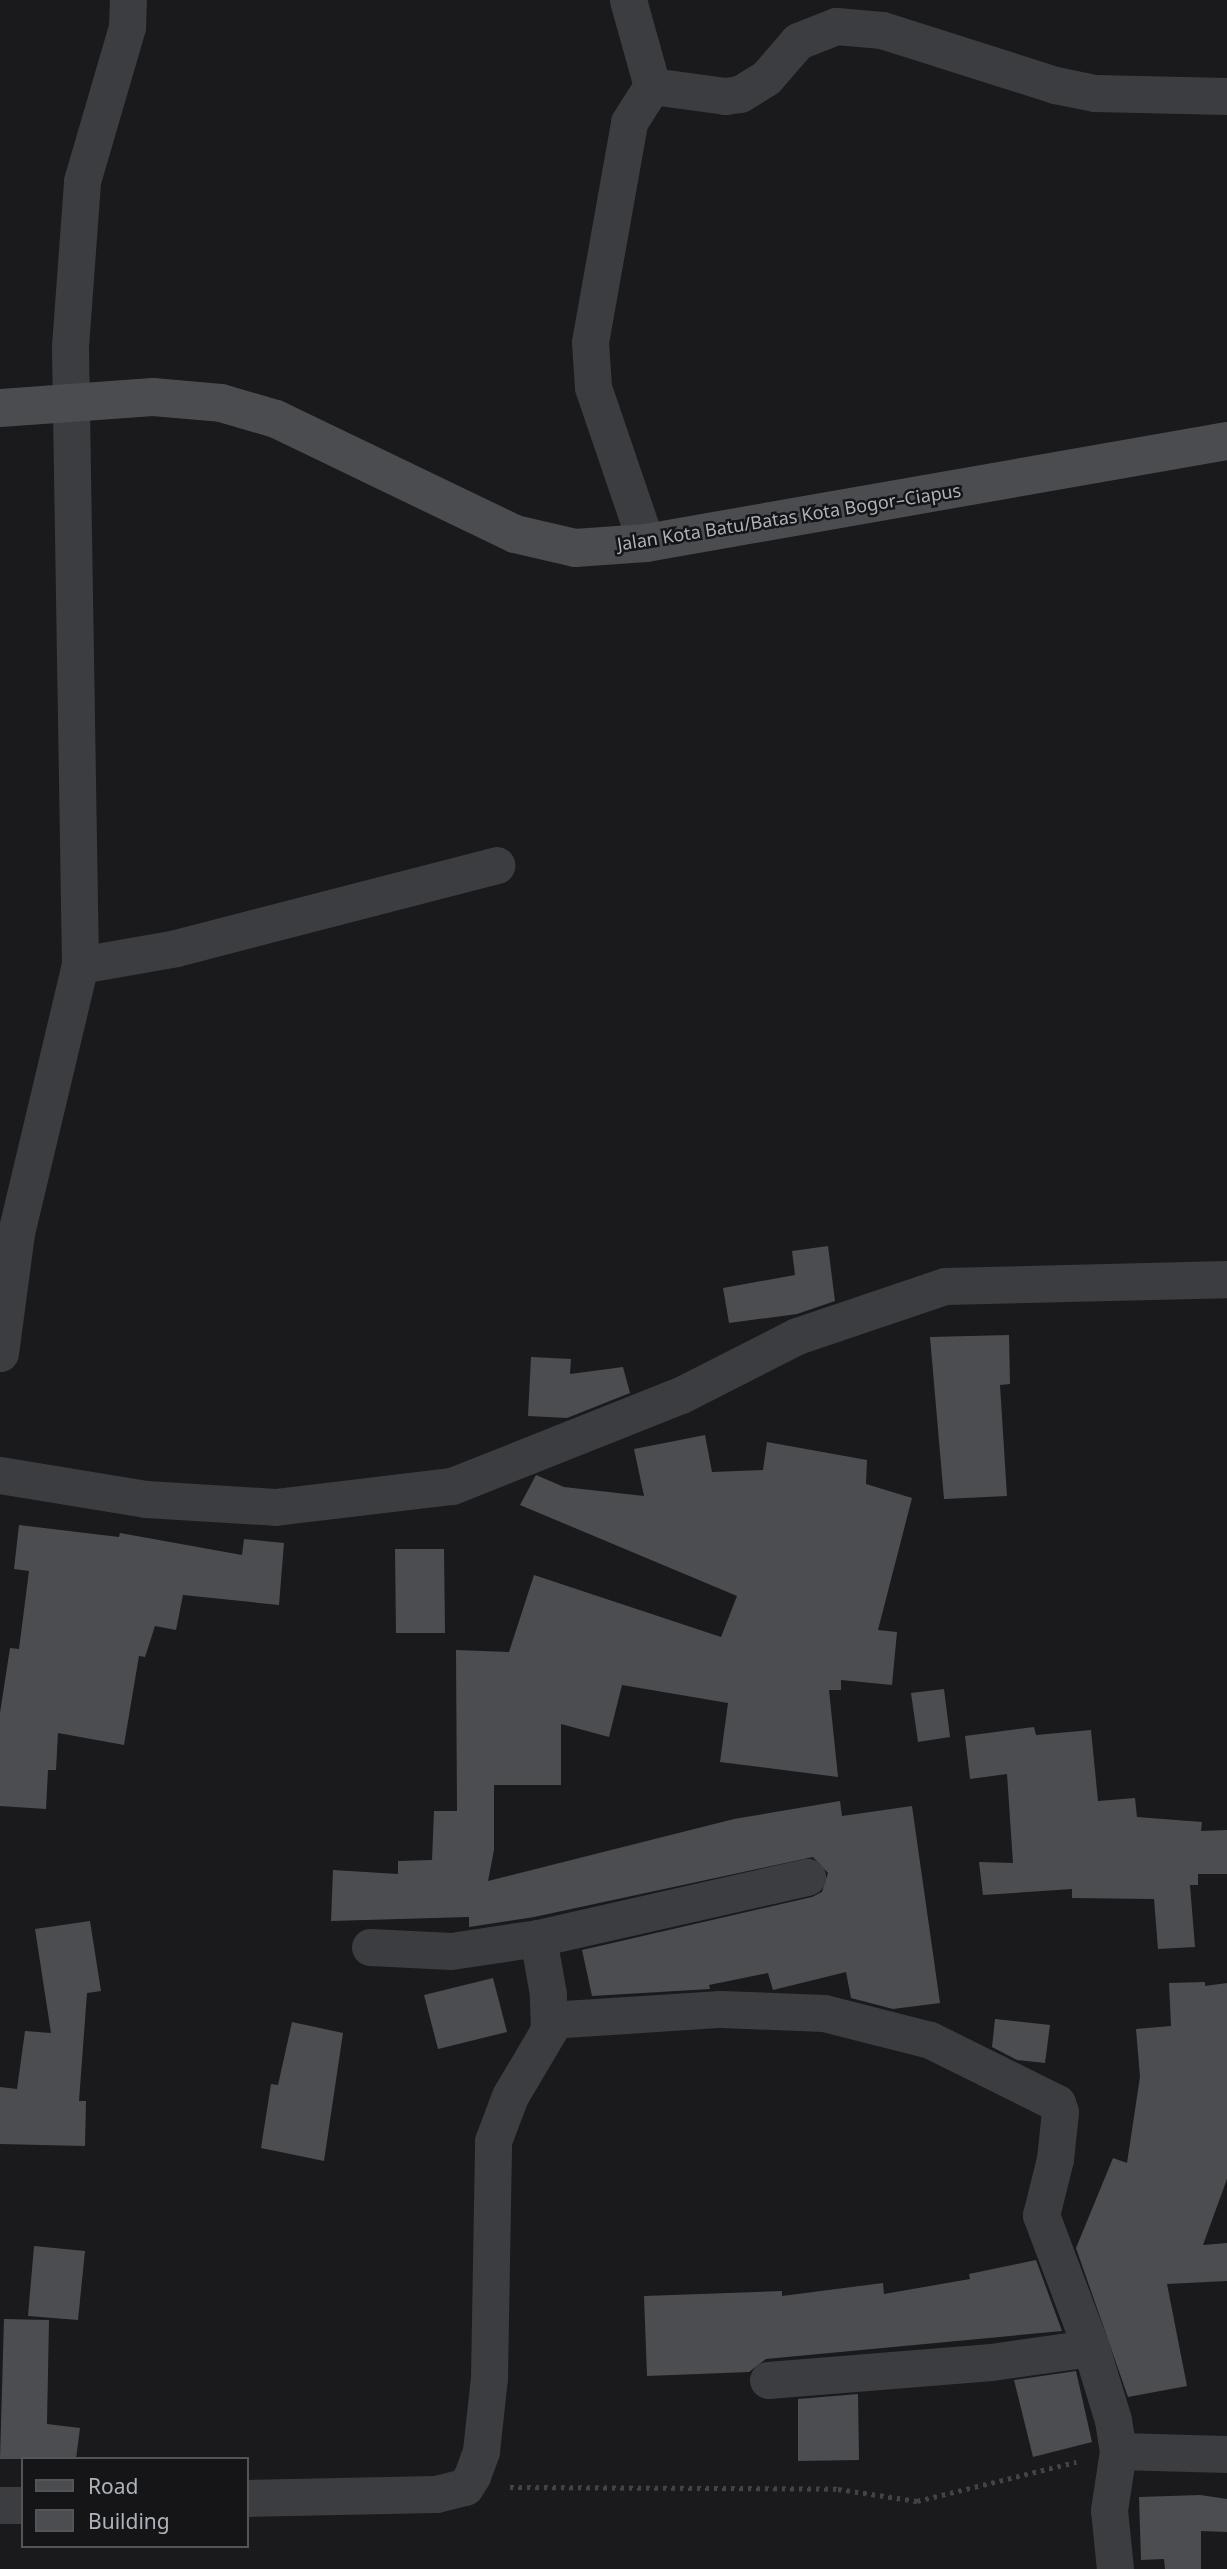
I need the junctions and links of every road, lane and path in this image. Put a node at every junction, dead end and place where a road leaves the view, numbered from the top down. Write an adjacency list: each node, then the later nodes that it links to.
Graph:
1 (128, 0): 5 (street)
2 (628, 0): 3 (street)
3 (652, 86): 4 (street); 8 (street)
4 (1227, 96)
5 (71, 400): 6 (main road, Jalan Kota Batu/Batas Kota Bogor–Ciapus); 8 (main road, Jalan Kota Batu/Batas Kota Bogor–Ciapus); 10 (street)
6 (0, 408)
7 (1227, 441): 8 (main road, Jalan Kota Batu/Batas Kota Bogor–Ciapus)
8 (646, 543)
9 (496, 865): 10 (street)
10 (80, 965): 12 (street)
11 (1227, 1279): 13 (street)
12 (0, 1353)
13 (0, 1475)
14 (807, 1877): 15 (street)
15 (538, 1938): 16 (street); 17 (street)
16 (370, 1947)
17 (549, 2020): 18 (street); 22 (street)
18 (1091, 2348): 19 (street); 20 (street)
19 (768, 2380)
20 (1118, 2451): 21 (street); 22 (path); 26 (street)
21 (1227, 2454)
22 (465, 2487): 23 (street)
23 (248, 2498)
24 (0, 2505): 25 (street)
25 (21, 2505)
26 (1115, 2569)

